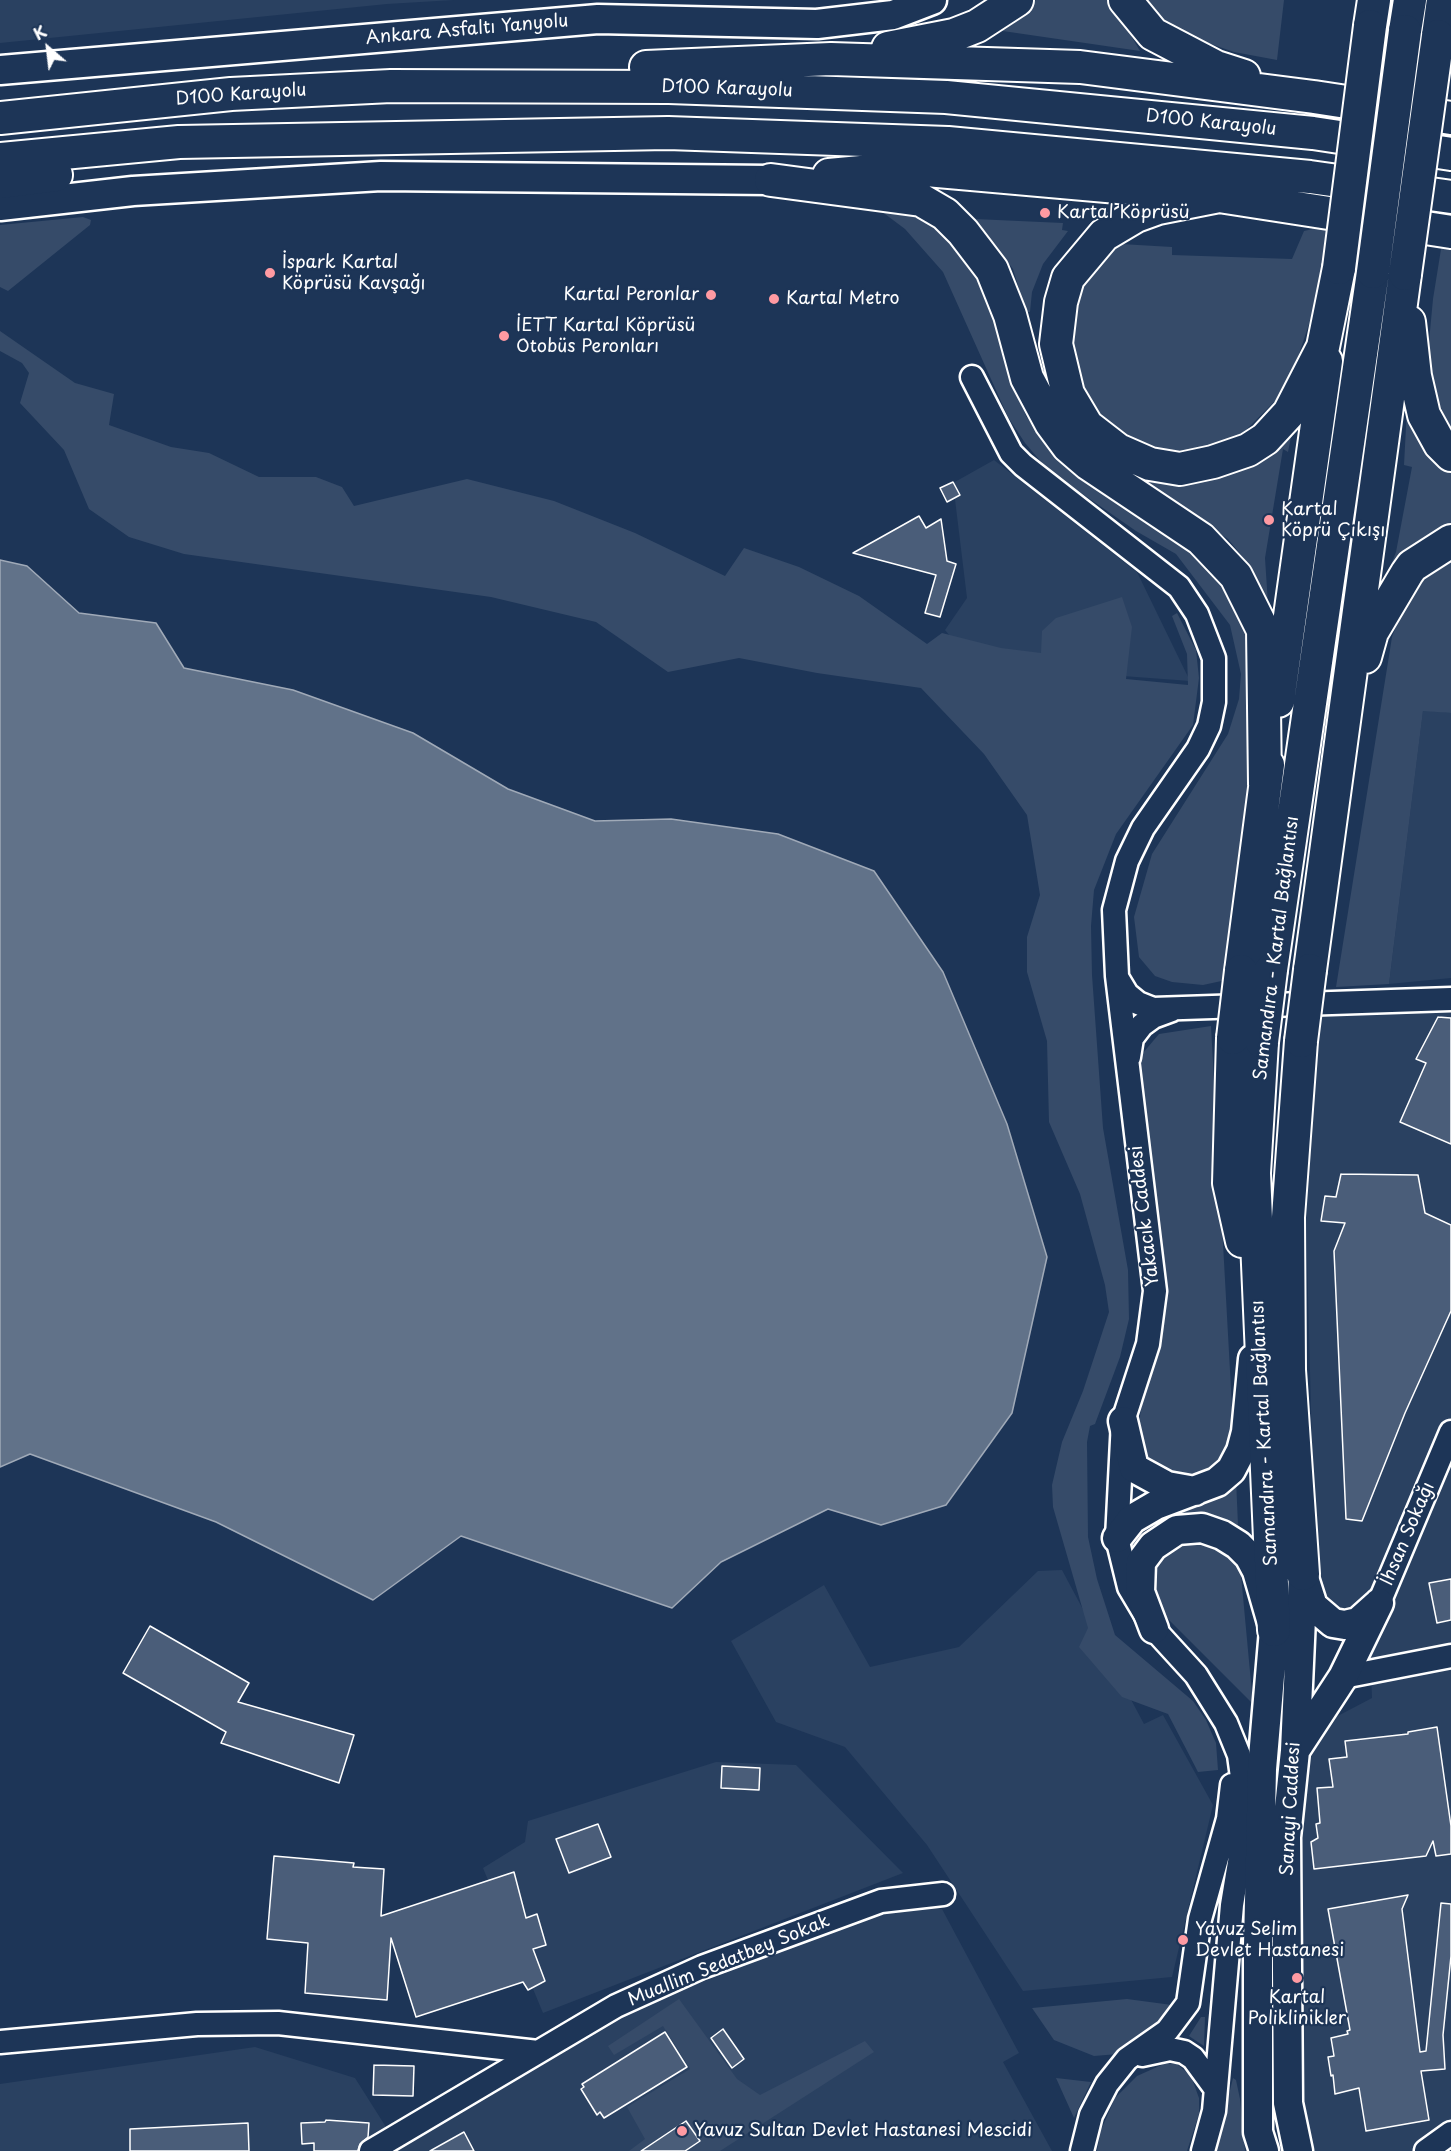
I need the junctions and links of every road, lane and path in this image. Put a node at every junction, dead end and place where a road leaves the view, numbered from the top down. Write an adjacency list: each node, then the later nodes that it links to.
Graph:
1 (932, 0): 9 (main road, Ankara Asfaltı Yanyolu)
2 (1017, 0): 8 (highway)
3 (1125, 0): 11 (highway)
4 (1410, 0): 32 (highway, Samandıra - Kartal Bağlantısı, bridge)
5 (1443, 0): 7 (highway)
6 (1371, 8): 25 (highway, bridge)
7 (1444, 26): 26 (highway, bridge)
8 (831, 59): 10 (highway); 11 (highway)
9 (0, 70)
10 (391, 86): 13 (highway, D100 Karayolu); 17 (highway, D100 Karayolu)
11 (1314, 98): 15 (highway)
12 (0, 107): 13 (highway)
13 (73, 111): 14 (highway, D100 Karayolu)
14 (0, 118)
15 (1451, 118)
16 (400, 137): 18 (highway); 20 (highway); 22 (highway)
17 (1451, 154)
18 (0, 159)
19 (771, 180): 21 (highway); 23 (main road); 31 (highway)
20 (0, 182)
21 (1219, 196): 24 (highway); 25 (highway)
22 (1451, 197)
23 (0, 206)
24 (1451, 232)
25 (1339, 268): 31 (highway)
26 (1405, 274): 28 (highway); 30 (highway, Samandıra - Kartal Bağlantısı)
27 (972, 377): 33 (street, Yakacık Caddesi)
28 (1451, 455)
29 (1451, 541): 30 (highway)
30 (1338, 760): 42 (highway, Samandıra - Kartal Bağlantısı, bridge)
31 (1265, 784): 32 (highway)
32 (1256, 970): 37 (highway, Samandıra - Kartal Bağlantısı, bridge)
33 (1117, 976): 35 (street); 36 (street, Yakacık Caddesi)
34 (1451, 999): 35 (street)
35 (1176, 1009): 36 (street)
36 (1127, 1065): 38 (street, Yakacık Caddesi)
37 (1259, 1321): 40 (main road); 45 (highway, Samandıra - Kartal Bağlantısı)
38 (1123, 1421): 40 (main road); 41 (street, Yakacık Caddesi)
39 (1451, 1432): 43 (street, İhsan Sokağı)
40 (1197, 1491): 41 (main road)
41 (1118, 1538): 44 (street, Yakacık Caddesi)
42 (1302, 1574): 43 (main road); 49 (main road, Sanayi Caddesi)
43 (1379, 1604): 47 (main road)
44 (1154, 1629): 45 (main road); 48 (street, Yakacık Caddesi)
45 (1274, 1630): 59 (main road, Sanayi Caddesi)
46 (1451, 1656): 47 (street)
47 (1343, 1677): 49 (main road)
48 (1233, 1742): 53 (street, Yakacık Caddesi); 54 (street, Yakacık Caddesi)
49 (1295, 1751): 60 (main road, Sanayi Caddesi)
50 (943, 1894): 52 (street, Muallim Sedatbey Sokak)
51 (0, 2042): 52 (street)
52 (538, 2052): 56 (street, Muallim Sedatbey Sokak)
53 (1127, 2059): 54 (street); 57 (street, Yakacık Caddesi)
54 (1215, 2088): 58 (street, Yakacık Caddesi)
55 (1451, 2133): 61 (street)
56 (371, 2151)
57 (1082, 2151)
58 (1203, 2151)
59 (1264, 2151)
60 (1298, 2151)
61 (1426, 2151)

